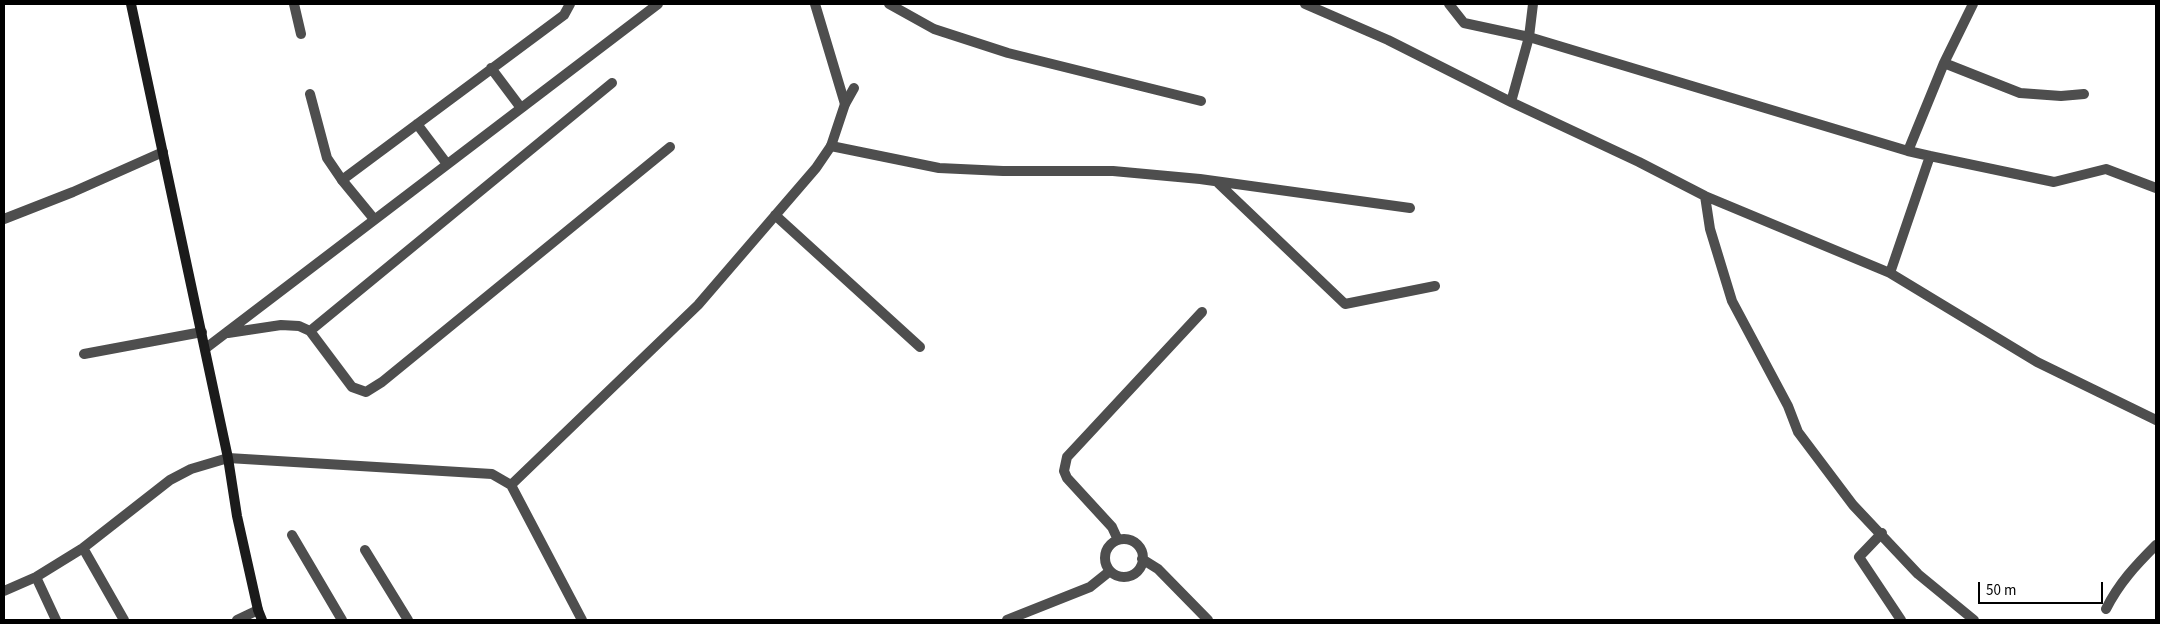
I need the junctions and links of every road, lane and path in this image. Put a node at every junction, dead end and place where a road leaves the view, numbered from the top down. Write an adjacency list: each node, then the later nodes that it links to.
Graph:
1 (131, 4): 27 (main road)
2 (294, 4): 11 (street)
3 (570, 4): 14 (street)
4 (658, 4): 22 (street)
5 (815, 4): 21 (street)
6 (889, 4): 19 (street)
7 (1305, 4): 20 (street)
8 (1449, 4): 12 (street)
9 (1533, 4): 12 (street)
10 (1973, 4): 13 (street)
11 (301, 34)
12 (1529, 37): 20 (street); 26 (street)
13 (1944, 63): 18 (street); 26 (street)
14 (491, 68): 22 (street); 23 (street)
15 (612, 83): 41 (street)
16 (854, 88): 21 (street)
17 (310, 94): 30 (street)
18 (2084, 94)
19 (1201, 101)
20 (1511, 102): 33 (street)
21 (845, 104): 24 (street)
22 (521, 108): 29 (street)
23 (417, 124): 29 (street); 30 (street)
24 (831, 146): 31 (street); 35 (street)
25 (670, 147): 41 (street)
26 (1908, 151): 28 (street)
27 (163, 152): 36 (street); 42 (main road)
28 (1930, 156): 32 (street); 38 (street)
29 (447, 164): 37 (street)
30 (342, 180): 37 (street)
31 (1216, 182): 34 (street); 39 (street)
32 (2156, 188)
33 (1705, 196): 38 (street); 50 (street)
34 (1410, 208)
35 (775, 216): 44 (street); 49 (street)
36 (4, 219)
37 (374, 219): 43 (street)
38 (1890, 272): 47 (street)
39 (1435, 286)
40 (1202, 312): 52 (street)
41 (310, 331): 43 (street)
42 (202, 332): 45 (main road); 46 (street)
43 (226, 333): 45 (street)
44 (920, 347)
45 (206, 348): 48 (main road)
46 (84, 354)
47 (2156, 420)
48 (228, 458): 49 (street); 54 (street); 61 (main road)
49 (511, 485): 68 (street)
50 (1882, 533): 71 (street); 72 (street)
51 (292, 535): 66 (street)
52 (1118, 540): 56 (street); 57 (street)
53 (2156, 545): 60 (street)
54 (83, 548): 58 (street); 63 (street)
55 (365, 550): 67 (street)
56 (1142, 559): 57 (street); 70 (street)
57 (1110, 571): 69 (street)
58 (36, 577): 59 (street); 62 (street)
59 (4, 591)
60 (2106, 608)
61 (258, 610): 64 (street); 65 (main road)
62 (56, 620)
63 (124, 620)
64 (237, 620)
65 (262, 620)
66 (342, 620)
67 (408, 620)
68 (582, 620)
69 (1007, 620)
70 (1208, 620)
71 (1901, 620)
72 (1974, 620)

